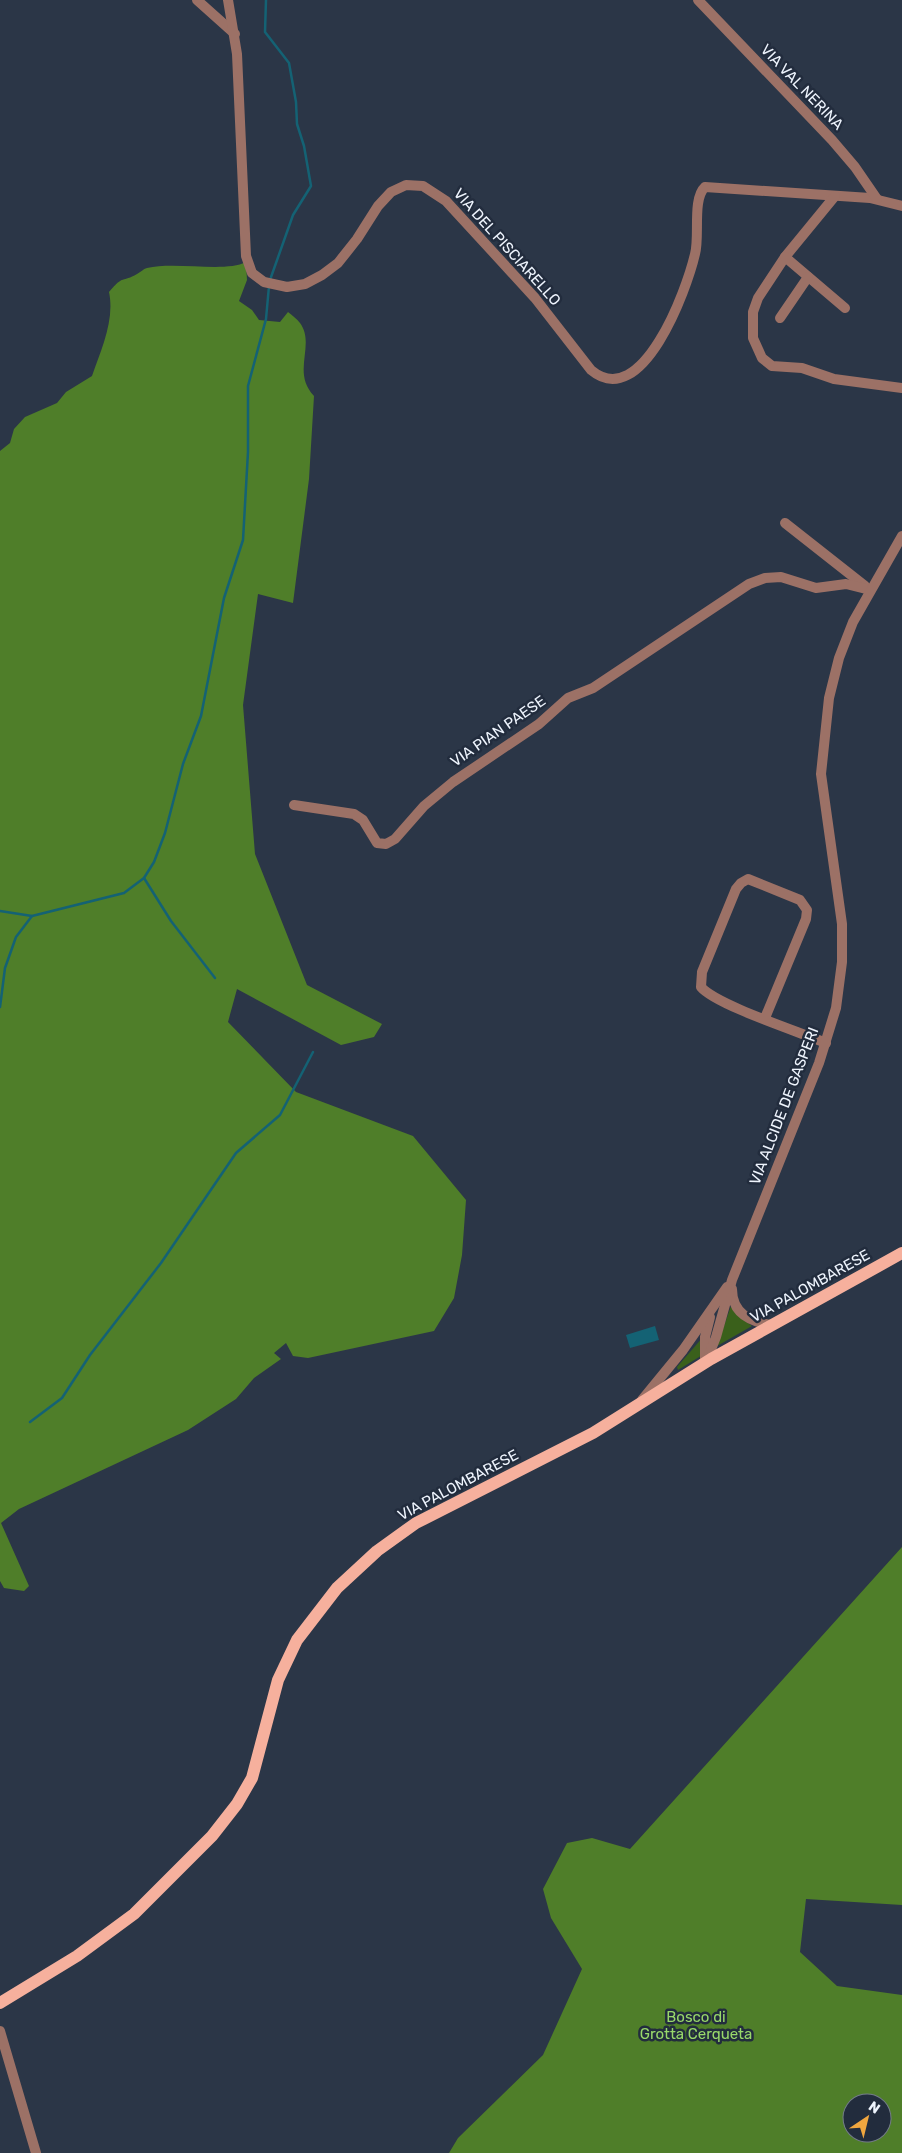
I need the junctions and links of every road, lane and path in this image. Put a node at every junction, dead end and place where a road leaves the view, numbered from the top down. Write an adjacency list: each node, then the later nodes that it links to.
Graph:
1 (197, 0): 4 (street)
2 (228, 0): 4 (street, VIA DEL PISCIARELLO)
3 (698, 0): 6 (street, VIA VAL NERINA)
4 (235, 34): 5 (street, VIA DEL PISCIARELLO)
5 (835, 196): 6 (street, VIA DEL PISCIARELLO); 8 (street)
6 (877, 199): 7 (street, VIA DEL PISCIARELLO)
7 (902, 206)
8 (784, 257): 9 (street); 12 (street)
9 (808, 277): 10 (street); 11 (street)
10 (844, 308)
11 (780, 318)
12 (902, 388)
13 (785, 523): 15 (street)
14 (902, 536): 15 (street, VIA ALCIDE DE GASPERI)
15 (870, 590): 16 (street, VIA PIAN PAESE); 18 (street, VIA ALCIDE DE GASPERI)
16 (294, 805)
17 (764, 1018): 17 (street); 18 (street)
18 (826, 1043): 20 (street, VIA ALCIDE DE GASPERI)
19 (902, 1253): 22 (main road, VIA PALOMBARESE)
20 (732, 1280): 21 (street, VIA ALCIDE DE GASPERI); 22 (street, VIA ALCIDE DE GASPERI); 23 (street, VIA ALCIDE DE GASPERI)
21 (714, 1305): 23 (street, VIA ALCIDE DE GASPERI); 24 (street, VIA ALCIDE DE GASPERI)
22 (772, 1325): 23 (main road, VIA PALOMBARESE)
23 (706, 1362): 24 (main road, VIA PALOMBARESE)
24 (636, 1406): 25 (main road, VIA PALOMBARESE)
25 (0, 2003)
26 (0, 2031): 27 (street)
27 (36, 2153)

